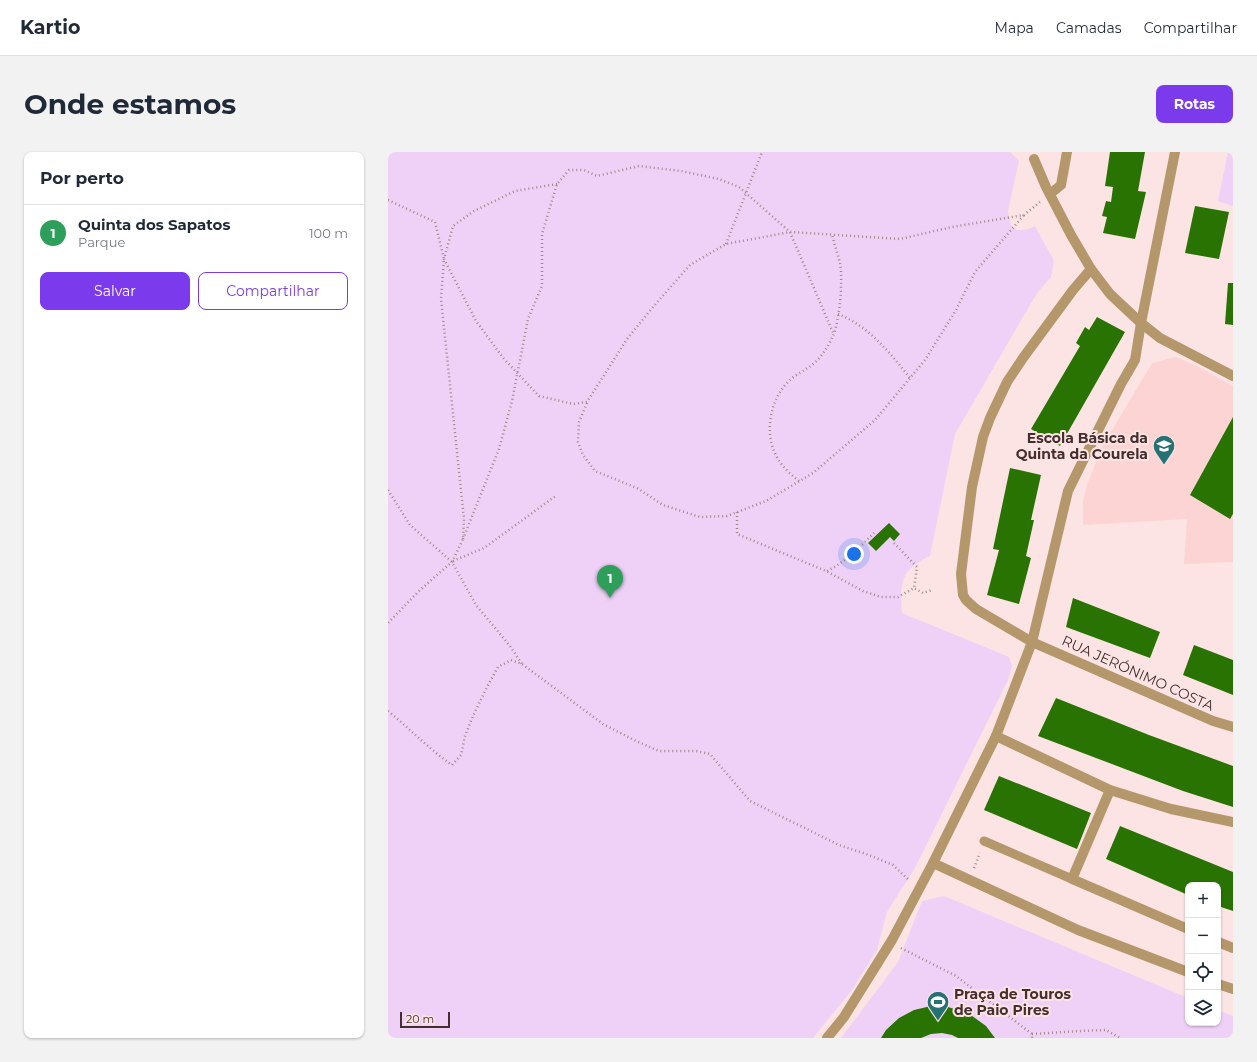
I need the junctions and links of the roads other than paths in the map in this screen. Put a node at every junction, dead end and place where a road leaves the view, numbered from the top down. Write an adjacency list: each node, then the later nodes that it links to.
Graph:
1 (1067, 152): 4 (street)
2 (1175, 152): 6 (street)
3 (1034, 159): 4 (street)
4 (1050, 194): 5 (street)
5 (1091, 269): 6 (street); 8 (street, RUA JERÓNIMO COSTA)
6 (1141, 323): 7 (street); 8 (street)
7 (1233, 376)
8 (1032, 642): 9 (street, RUA JERÓNIMO COSTA); 10 (street)
9 (1233, 727)
10 (996, 736): 11 (street); 14 (street)
11 (1110, 790): 12 (street); 15 (street)
12 (1233, 822)
13 (984, 841): 15 (lane)
14 (933, 863): 19 (street); 22 (street)
15 (1072, 879): 16 (street)
16 (1185, 928)
17 (1221, 943): 18 (street)
18 (1233, 948)
19 (1185, 971)
20 (1221, 985): 21 (street)
21 (1233, 989)
22 (827, 1038)

